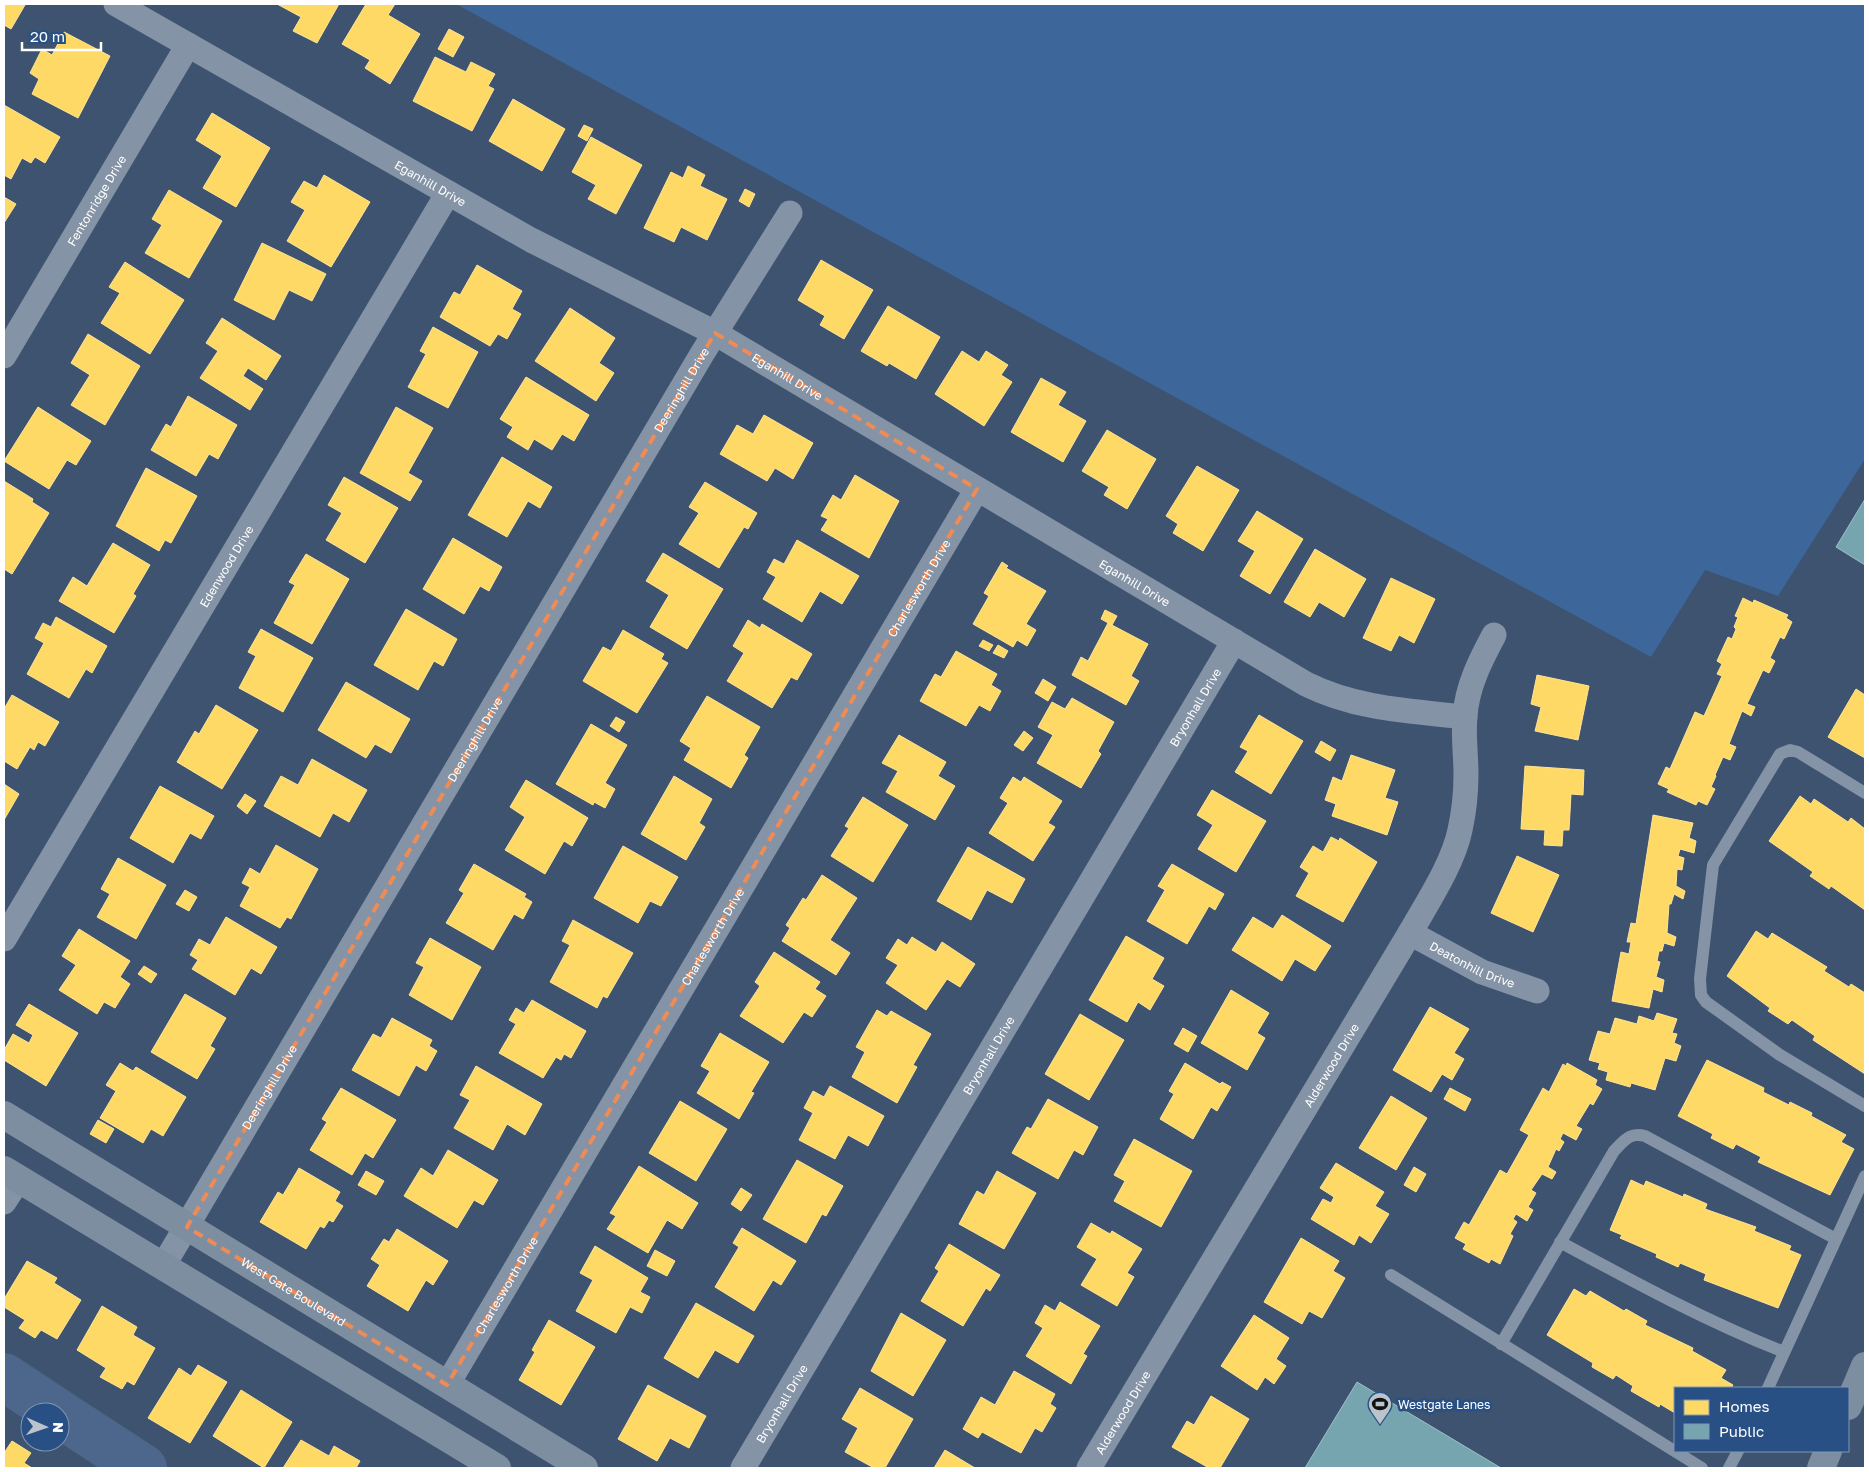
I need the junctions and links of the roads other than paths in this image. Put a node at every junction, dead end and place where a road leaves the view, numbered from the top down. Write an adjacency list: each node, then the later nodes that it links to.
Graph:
1 (116, 4): 2 (street, Eganhill Drive)
2 (188, 45): 3 (street, Eganhill Drive); 6 (street, Fentonridge Drive)
3 (448, 193): 5 (street, Eganhill Drive); 13 (street, Edenwood Drive)
4 (790, 213): 5 (street, Deeringhill Drive)
5 (715, 333): 7 (street, Eganhill Drive); 20 (street, Deeringhill Drive)
6 (4, 356)
7 (978, 489): 9 (street, Eganhill Drive); 28 (street, Charlesworth Drive)
8 (1494, 634): 10 (street, Alderwood Drive)
9 (1234, 641): 10 (street, Eganhill Drive); 37 (street, Bryonhall Drive)
10 (1465, 717): 12 (street, Alderwood Drive)
11 (1865, 793): 15 (lane)
12 (1410, 933): 14 (street, Deatonhill Drive); 38 (street, Alderwood Drive)
13 (4, 939)
14 (1537, 991)
15 (1865, 1106)
16 (4, 1115): 20 (main road, West Gate Boulevard)
17 (11, 1175): 19 (street); 23 (main road)
18 (1865, 1176): 21 (lane)
19 (4, 1202)
20 (187, 1226): 23 (street, Deeringhill Drive); 28 (main road, West Gate Boulevard)
21 (1836, 1239): 22 (lane); 26 (lane)
22 (1560, 1242): 25 (lane); 26 (lane)
23 (163, 1266): 35 (main road)
24 (1392, 1275): 25 (lane)
25 (1501, 1344): 31 (lane)
26 (1784, 1352): 29 (lane)
27 (1865, 1366): 30 (main road)
28 (447, 1385): 36 (main road, West Gate Boulevard)
29 (1768, 1387)
30 (1849, 1404)
31 (1674, 1451)
32 (1676, 1452): 39 (lane)
33 (1737, 1452): 40 (lane)
34 (1828, 1452): 41 (main road)
35 (497, 1468)
36 (584, 1468)
37 (742, 1468)
38 (1089, 1468)
39 (1702, 1468)
40 (1729, 1468)
41 (1821, 1468)

